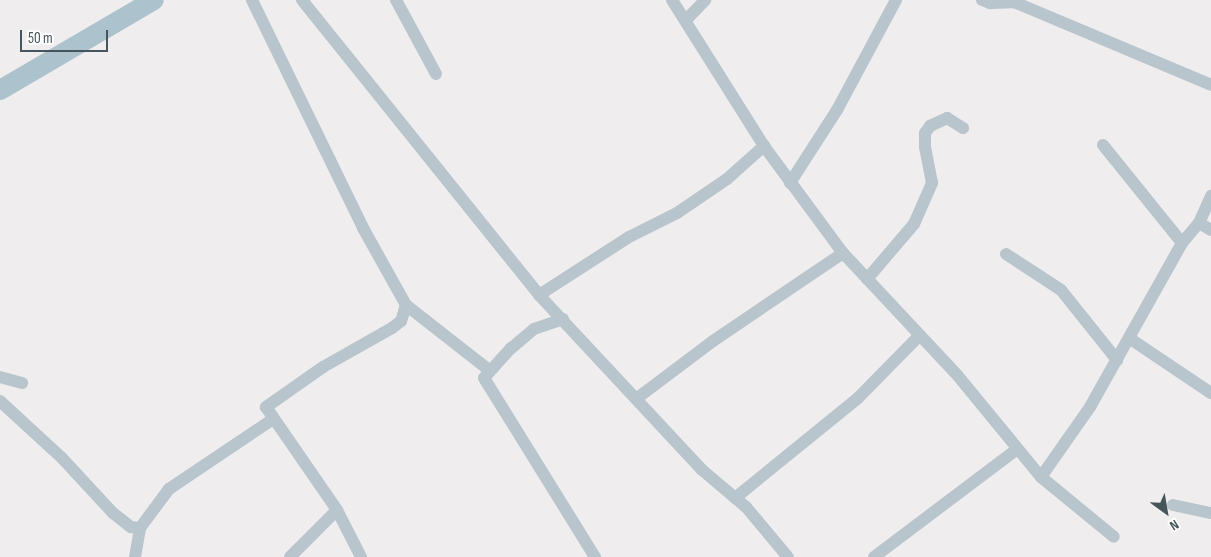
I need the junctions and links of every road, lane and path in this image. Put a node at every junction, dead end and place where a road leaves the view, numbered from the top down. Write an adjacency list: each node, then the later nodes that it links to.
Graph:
1 (126, 0): 12 (main road)
2 (154, 0): 14 (main road)
3 (252, 0): 27 (street)
4 (302, 0): 26 (street)
5 (396, 0): 11 (street)
6 (672, 0): 10 (street)
7 (704, 0): 10 (street)
8 (896, 0): 18 (street)
9 (982, 0): 13 (street)
10 (686, 20): 16 (street)
11 (436, 74)
12 (0, 77)
13 (1211, 85)
14 (0, 90)
15 (963, 128): 25 (street)
16 (764, 146): 18 (street); 26 (street)
17 (1103, 146): 22 (street)
18 (790, 183): 23 (street)
19 (1211, 196): 20 (street)
20 (1199, 223): 21 (street); 22 (street)
21 (1211, 230)
22 (1182, 243): 30 (street)
23 (843, 254): 25 (street); 36 (street)
24 (1006, 254): 31 (street)
25 (867, 279): 29 (street)
26 (539, 295): 28 (street)
27 (406, 305): 32 (street); 38 (street)
28 (563, 318): 32 (street); 36 (street)
29 (919, 336): 39 (street); 41 (street)
30 (1129, 338): 31 (street); 35 (street)
31 (1116, 360): 40 (street)
32 (489, 370): 50 (street)
33 (0, 377): 34 (street)
34 (22, 383)
35 (1211, 393)
36 (636, 399): 41 (street)
37 (0, 401): 45 (street)
38 (273, 419): 43 (street); 45 (street)
39 (1016, 450): 40 (street); 52 (street)
40 (1041, 477): 46 (street)
41 (735, 498): 51 (street)
42 (1173, 506): 44 (street)
43 (337, 510): 48 (street); 49 (street)
44 (1211, 513)
45 (140, 528): 47 (street)
46 (1114, 537)
47 (135, 557)
48 (290, 557)
49 (361, 557)
50 (595, 557)
51 (788, 557)
52 (874, 557)

